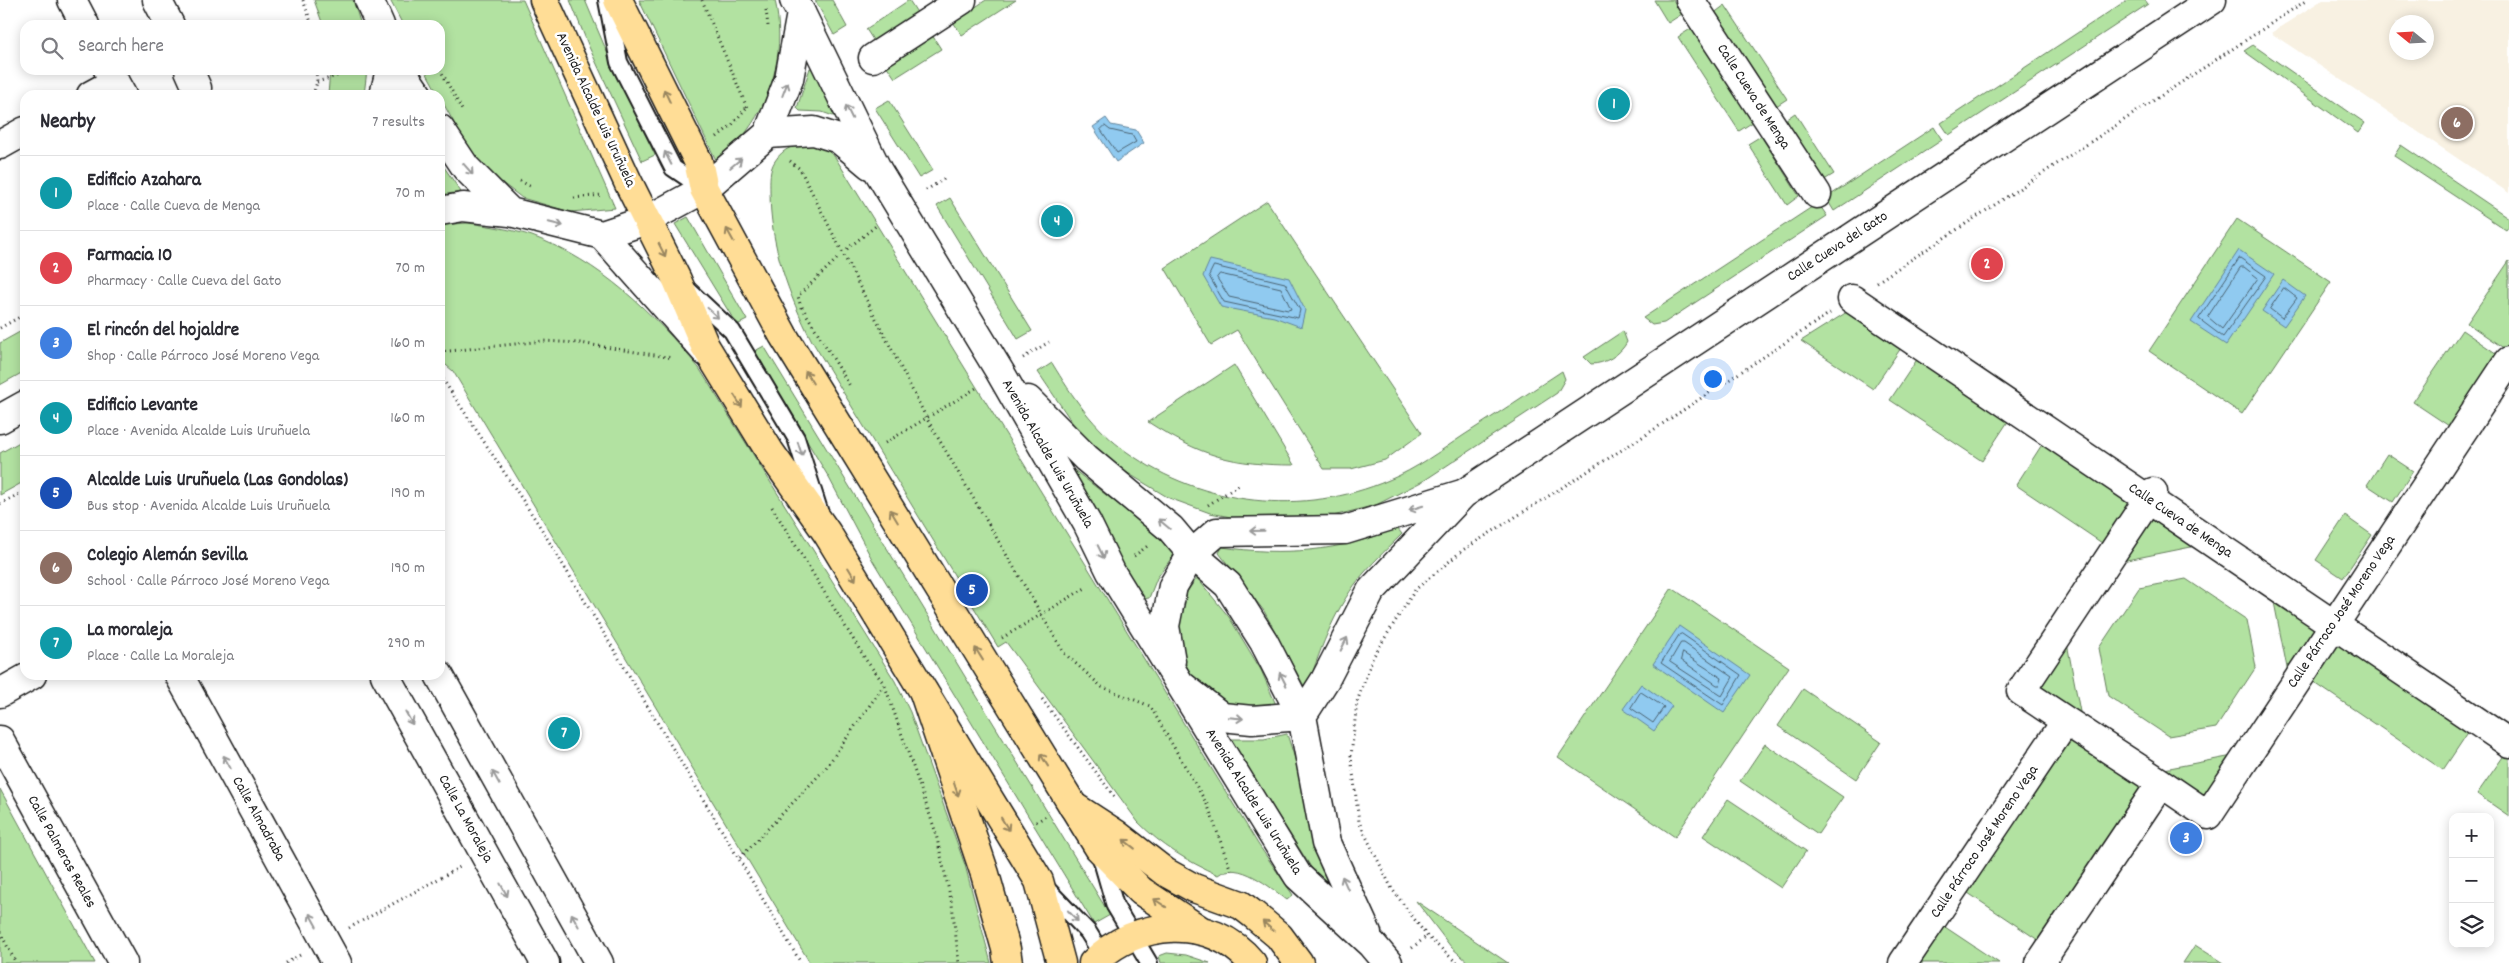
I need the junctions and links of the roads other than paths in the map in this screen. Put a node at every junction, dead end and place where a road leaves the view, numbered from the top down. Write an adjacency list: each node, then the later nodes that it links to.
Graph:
1 (72, 0): 11 (street)
2 (157, 0): 12 (street)
3 (369, 0): 13 (street)
4 (544, 0): 30 (main road, Avenida Alcalde Luis Uruñuela)
5 (607, 0): 26 (lane, one-way to 5)
6 (618, 0): 26 (main road, one-way to 6)
7 (962, 0): 14 (street)
8 (1690, 0): 27 (street, Calle Cueva de Menga)
9 (2212, 0): 39 (street, Calle Cueva del Gato)
10 (798, 7): 22 (street, Avenida Alcalde Luis Uruñuela, one-way to 10); 25 (street, Avenida Alcalde Luis Uruñuela, one-way to 10)
11 (82, 20)
12 (167, 20)
13 (378, 20)
14 (873, 58)
15 (389, 75): 19 (street)
16 (404, 75): 20 (street)
17 (115, 82): 18 (street)
18 (100, 90)
19 (385, 90)
20 (415, 90)
21 (20, 134): 24 (street)
22 (768, 134): 25 (street, Avenida Alcalde Luis Uruñuela); 26 (street, Avenida Alcalde Luis Uruñuela, one-way to 22)
23 (445, 136): 29 (street, one-way to 29)
24 (0, 145)
25 (878, 171): 36 (street, Avenida Alcalde Luis Uruñuela)
26 (704, 190): 30 (street, Avenida Alcalde Luis Uruñuela); 56 (main road, one-way to 26)
27 (1817, 194)
28 (445, 210): 29 (street)
29 (510, 212): 31 (street, one-way to 31)
30 (647, 220): 31 (street, Avenida Alcalde Luis Uruñuela); 32 (main road, Avenida Alcalde Luis Uruñuela, one-way to 32)
31 (602, 236): 34 (street, Avenida Alcalde Luis Uruñuela)
32 (677, 280): 34 (main road, Avenida Alcalde Luis Uruñuela); 41 (lane, one-way to 41)
33 (1852, 299): 40 (street, Calle Cueva de Menga)
34 (712, 360): 41 (main road, Avenida Alcalde Luis Uruñuela, one-way to 41)
35 (2509, 362): 43 (street, Calle Párroco José Moreno Vega)
36 (1000, 372): 42 (street, Avenida Alcalde Luis Uruñuela, one-way to 36); 44 (street, Avenida Alcalde Luis Uruñuela, one-way to 44)
37 (20, 408): 38 (street)
38 (0, 418)
39 (1463, 494): 42 (street, one-way to 42); 51 (street, one-way to 39)
40 (2151, 496): 43 (street, Calle Cueva de Menga); 52 (street, Calle Párroco José Moreno Vega)
41 (827, 533): 50 (main road, Avenida Alcalde Luis Uruñuela, one-way to 50)
42 (1192, 554): 44 (street); 51 (street, Avenida Alcalde Luis Uruñuela, one-way to 42)
43 (2334, 624): 54 (street, Calle Cueva de Menga); 55 (street, Calle Párroco José Moreno Vega)
44 (1176, 678): 51 (street, one-way to 51); 62 (street, Avenida Alcalde Luis Uruñuela)
45 (23, 680): 49 (street)
46 (182, 680): 61 (street, Calle Almadraba, one-way to 46)
47 (388, 680): 65 (street, Calle La Moraleja, one-way to 65)
48 (442, 680): 66 (street, one-way to 48)
49 (0, 693)
50 (924, 693): 58 (main road, Avenida Alcalde Luis Uruñuela, one-way to 58); 67 (main road, one-way to 67)
51 (1302, 716): 62 (street, Avenida Alcalde Luis Uruñuela, one-way to 51)
52 (2066, 721): 55 (street, Calle Párroco José Moreno Vega); 72 (street, Calle Párroco José Moreno Vega)
53 (0, 740): 64 (street, Calle Palmeras Reales)
54 (2509, 743)
55 (2161, 783): 73 (street)
56 (1060, 810): 57 (main road); 71 (main road, one-way to 56)
57 (1099, 848): 59 (main road, one-way to 57); 60 (lane)
58 (1040, 880): 63 (lane, Avenida Alcalde Luis Uruñuela, one-way to 63); 68 (main road, Avenida Alcalde Luis Uruñuela)
59 (1200, 930): 60 (main road); 70 (main road)
60 (1132, 935): 63 (main road); 69 (lane)
61 (331, 952)
62 (1390, 952)
63 (1101, 960)
64 (123, 963)
65 (545, 963)
66 (599, 963)
67 (1008, 963)
68 (1061, 963)
69 (1149, 963)
70 (1252, 963)
71 (1299, 963)
72 (1903, 963)
73 (2040, 963)

